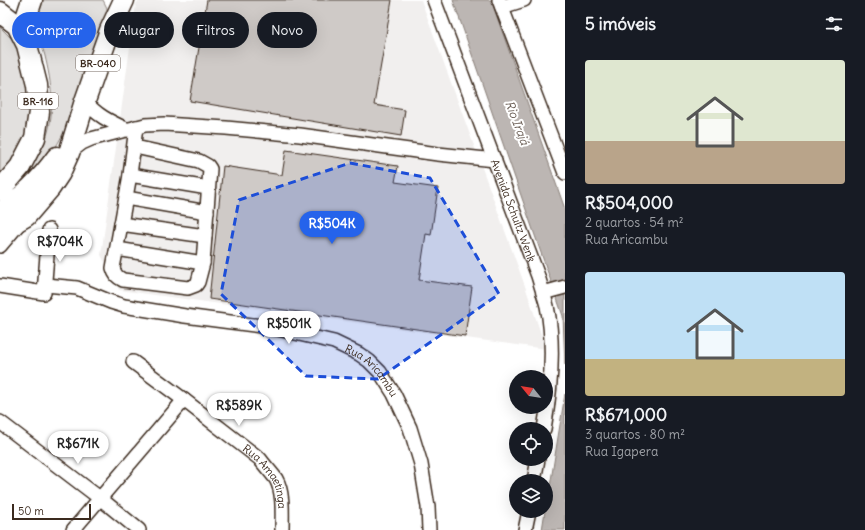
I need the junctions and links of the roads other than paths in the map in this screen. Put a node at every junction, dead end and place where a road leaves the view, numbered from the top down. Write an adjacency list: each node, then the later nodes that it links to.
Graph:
1 (32, 0): 8 (highway)
2 (108, 0): 9 (highway)
3 (124, 0): 10 (highway, BR-040)
4 (434, 0): 19 (street, Avenida Schultz Wenk)
5 (524, 0): 6 (street)
6 (501, 4): 20 (street)
7 (0, 12): 11 (highway, BR-116)
8 (28, 12)
9 (110, 12)
10 (118, 12)
11 (12, 22)
12 (104, 47): 14 (highway, BR-040)
13 (28, 48): 23 (highway, BR-116)
14 (85, 101): 15 (highway, BR-040); 16 (street)
15 (76, 128): 18 (highway); 25 (highway, BR-040)
16 (132, 129): 17 (street); 18 (street); 19 (street)
17 (134, 147): 21 (street); 22 (street)
18 (69, 153): 27 (highway)
19 (494, 160): 37 (street, Avenida Schultz Wenk)
20 (565, 173)
21 (130, 174): 22 (street); 24 (street)
22 (208, 188): 26 (street)
23 (0, 190)
24 (126, 198): 26 (street); 28 (street)
25 (0, 212)
26 (207, 212): 31 (street)
27 (26, 216): 30 (highway); 32 (street)
28 (121, 224): 31 (street); 33 (street)
29 (49, 230): 36 (street)
30 (0, 231)
31 (205, 236): 34 (street)
32 (0, 246)
33 (117, 249): 34 (street); 34 (street)
34 (203, 264)
35 (0, 286): 36 (street)
36 (45, 289): 47 (street, Rua Aricambu)
37 (554, 290): 41 (street, Avenida Schultz Wenk)
38 (133, 362): 39 (street, Rua Amaetinga)
39 (184, 400): 42 (street); 46 (street, Rua Amaetinga)
40 (0, 422): 42 (street)
41 (545, 422)
42 (101, 499): 44 (street); 45 (street)
43 (528, 518): 48 (street)
44 (73, 530)
45 (139, 530)
46 (282, 530)
47 (429, 530)
48 (525, 530)

